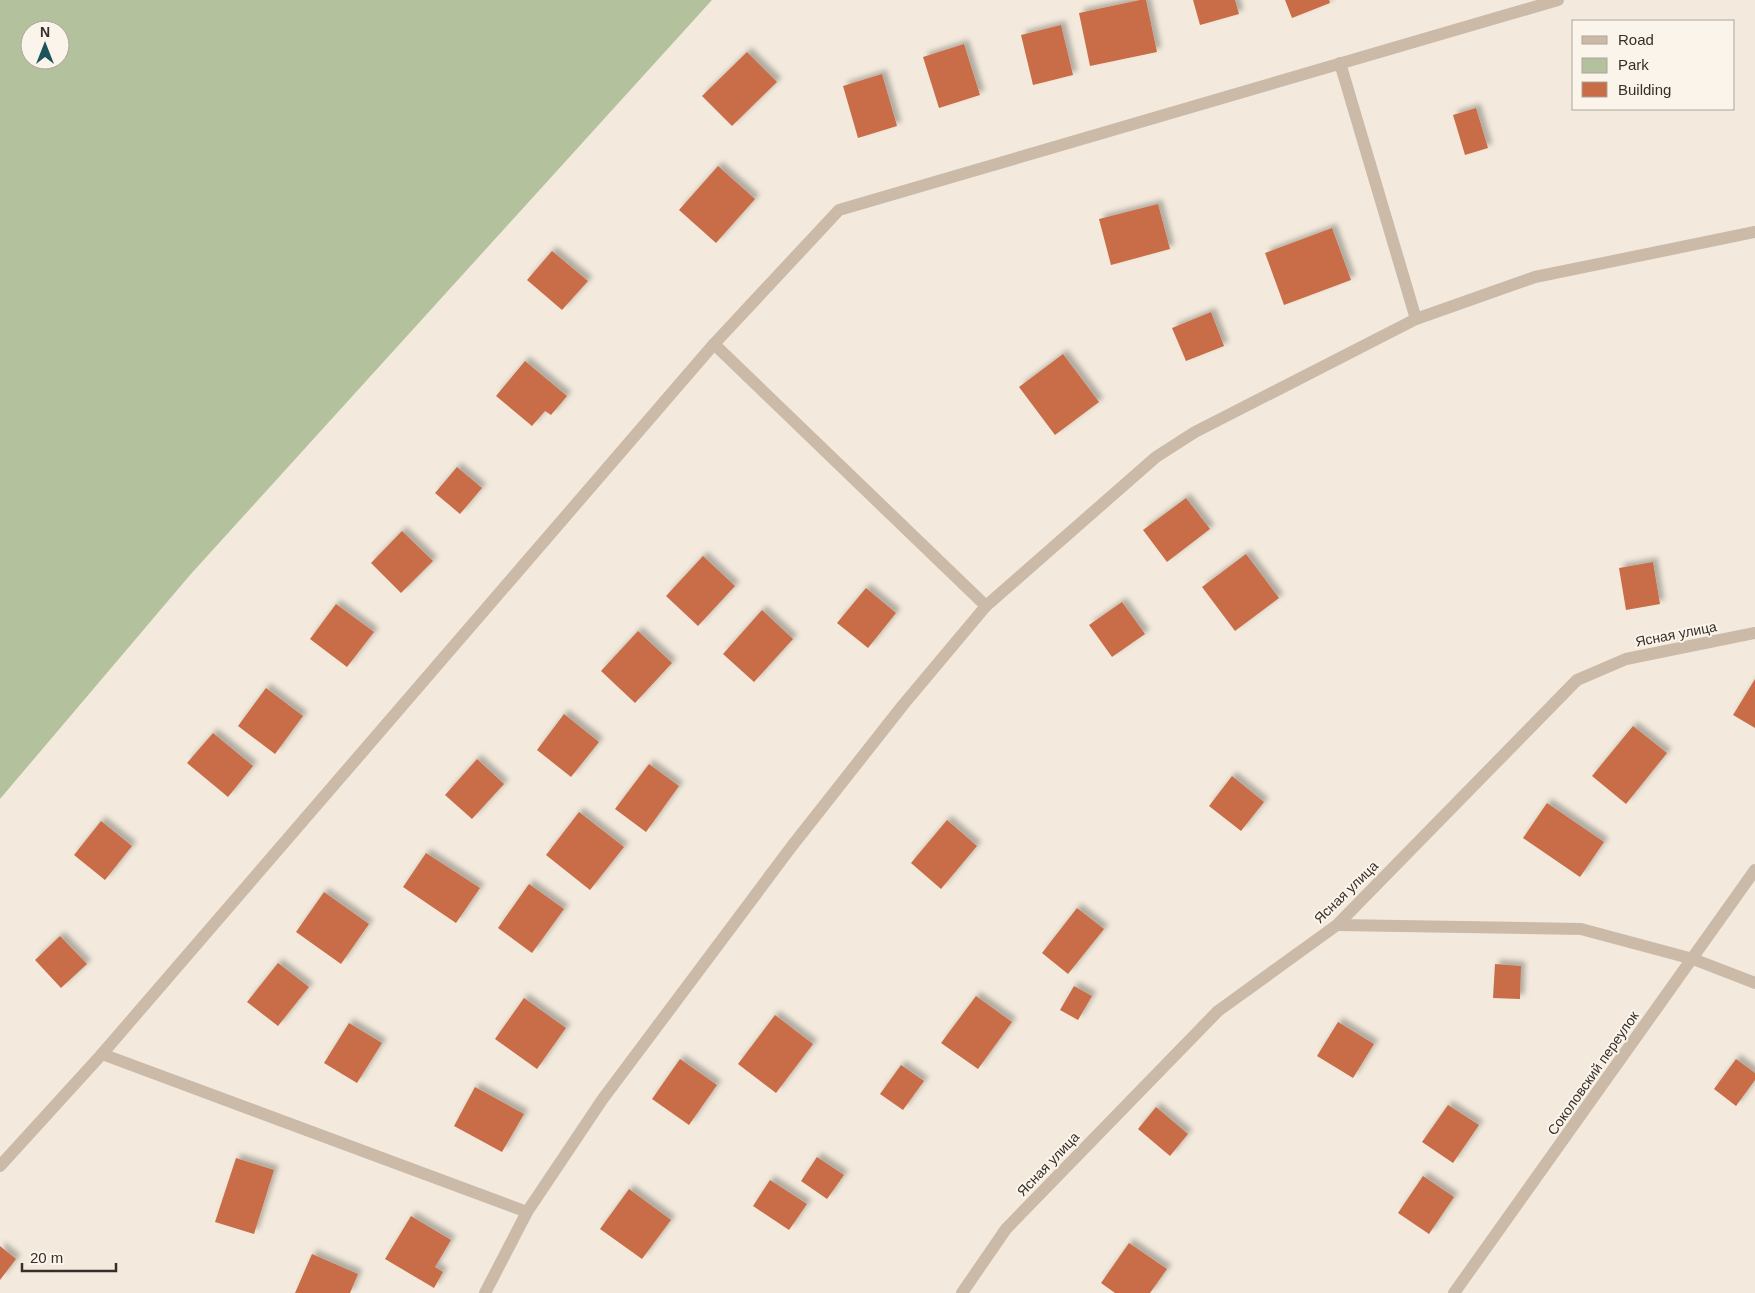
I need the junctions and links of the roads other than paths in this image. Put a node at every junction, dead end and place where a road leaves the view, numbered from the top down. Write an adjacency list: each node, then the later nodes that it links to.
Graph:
1 (1558, 0): 2 (street)
2 (1340, 63): 4 (street); 5 (street)
3 (1755, 232): 4 (street)
4 (1416, 319): 6 (street)
5 (714, 344): 6 (street); 12 (street)
6 (986, 606): 14 (street)
7 (1755, 634): 9 (street, Ясная улица)
8 (1755, 870): 10 (street, Соколовский переулок)
9 (1337, 925): 10 (street); 16 (street, Ясная улица)
10 (1692, 959): 11 (street); 17 (street, Соколовский переулок)
11 (1755, 983)
12 (102, 1054): 13 (street); 14 (street)
13 (0, 1166)
14 (527, 1212): 15 (street)
15 (485, 1293)
16 (962, 1293)
17 (1454, 1293)

